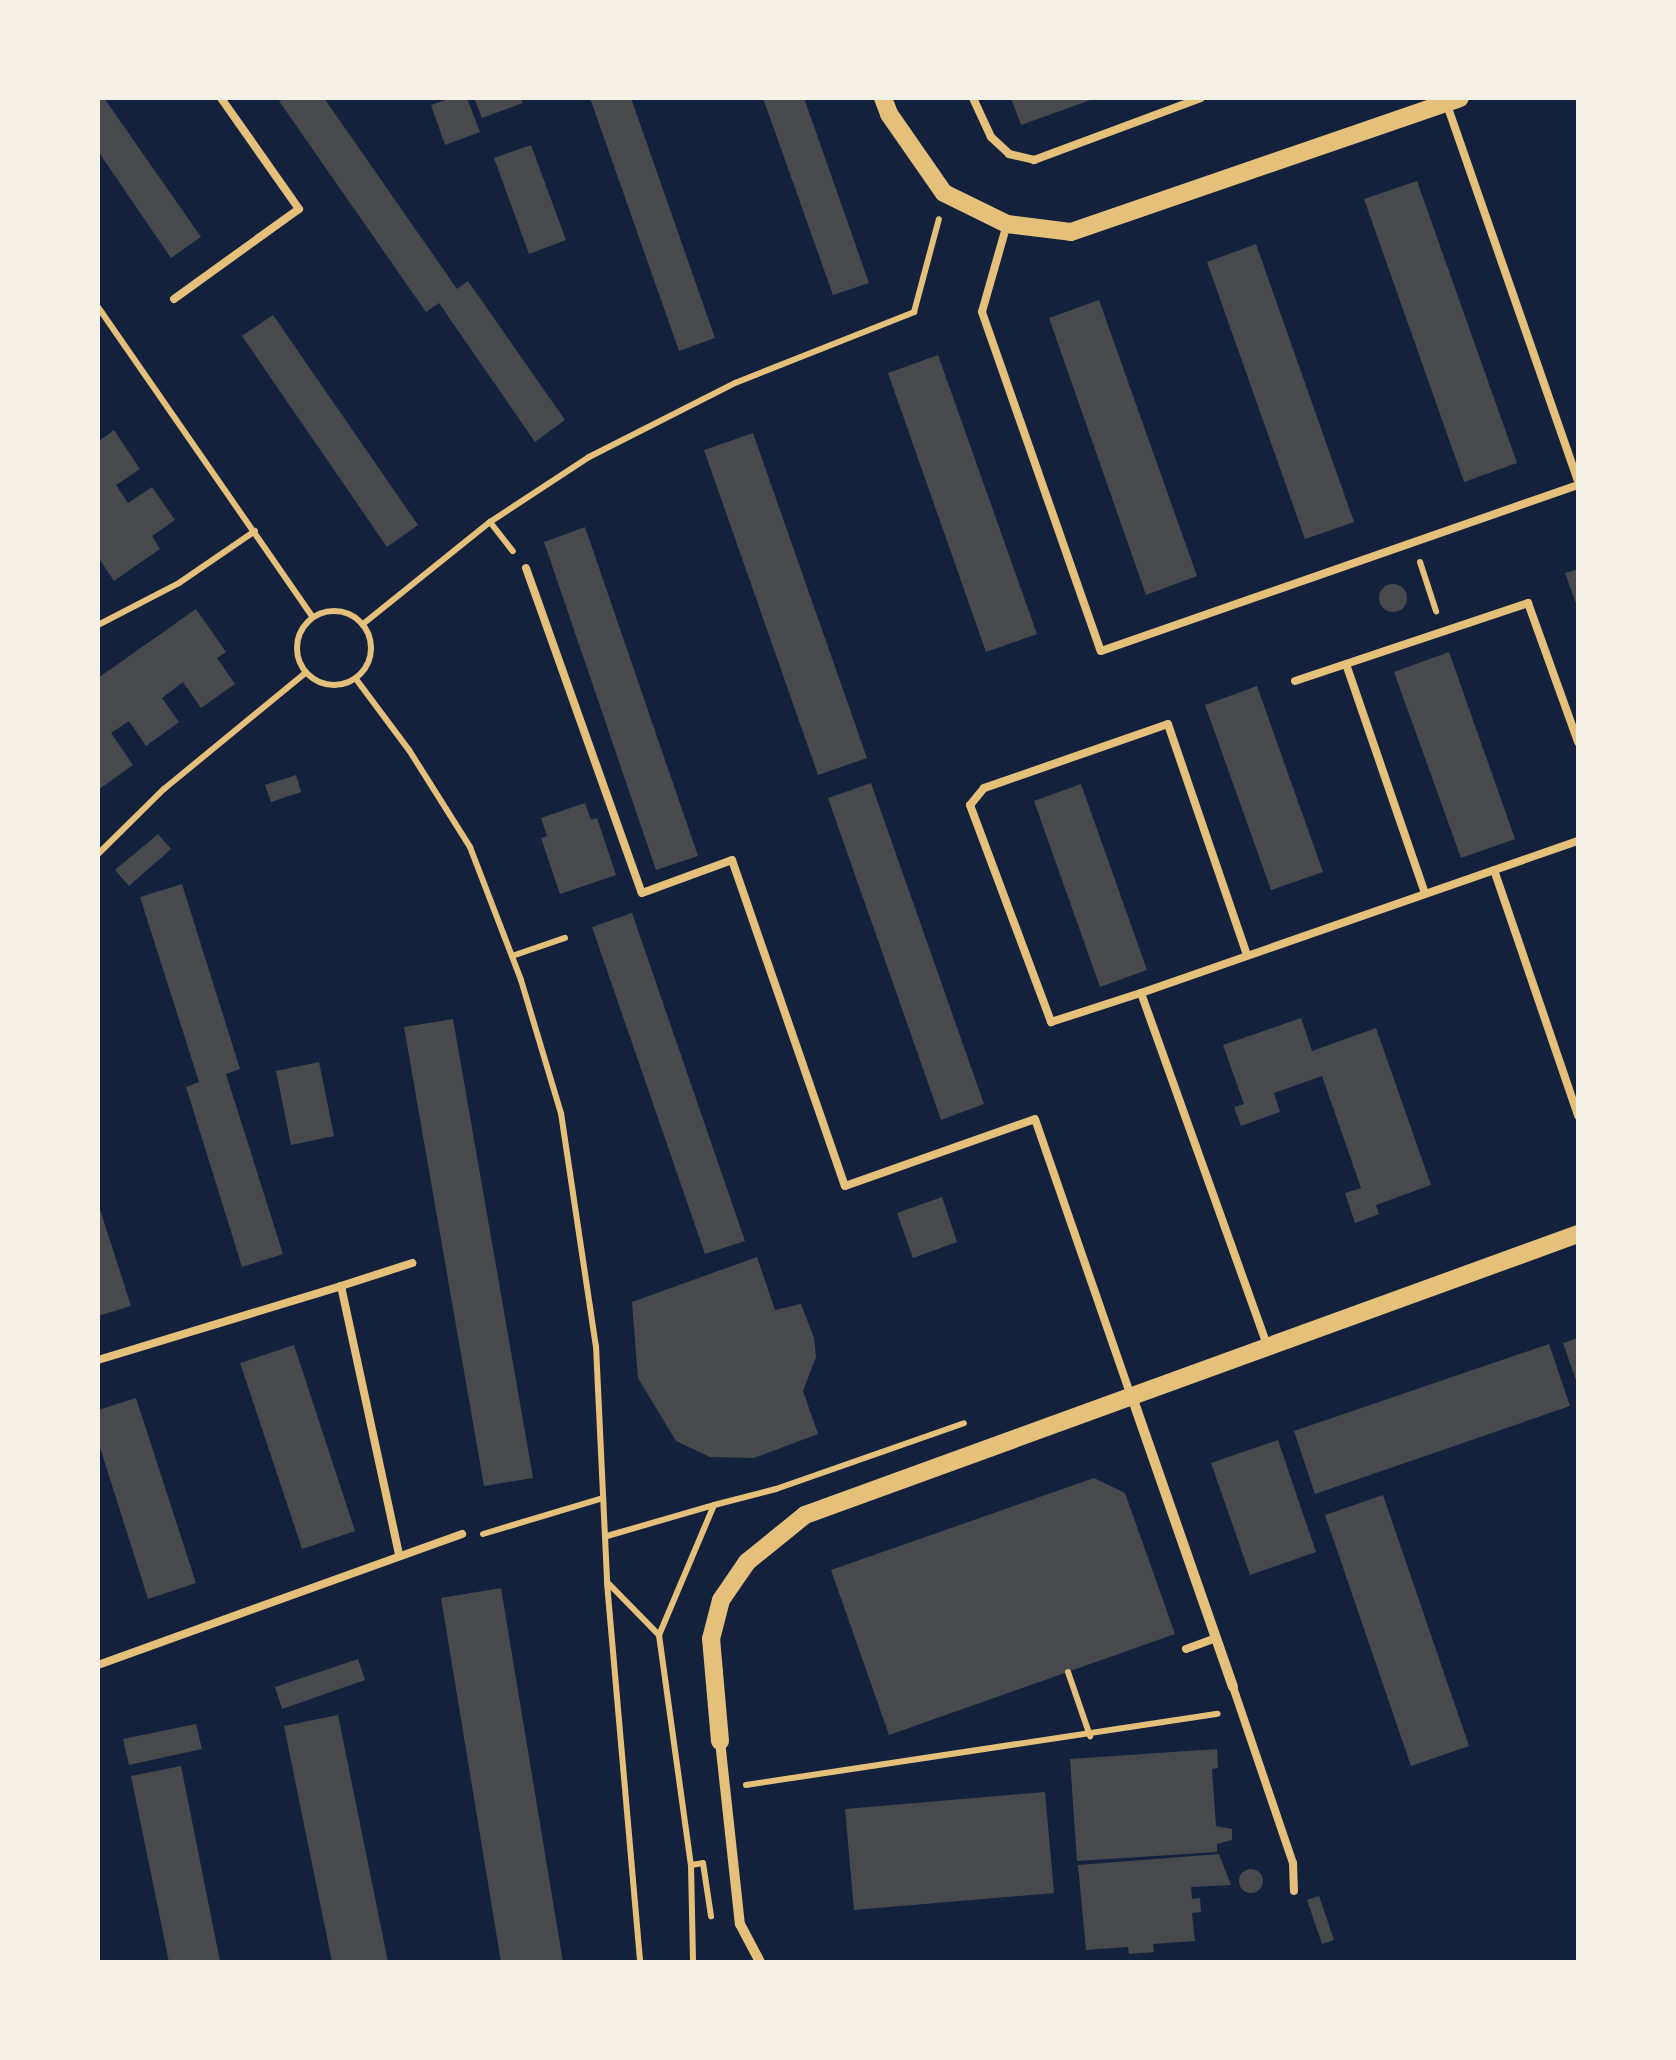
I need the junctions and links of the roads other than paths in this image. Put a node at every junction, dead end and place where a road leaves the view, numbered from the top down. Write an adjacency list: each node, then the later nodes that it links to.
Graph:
1 (221, 98): 7 (lane)
2 (884, 98): 6 (street)
3 (973, 98): 4 (lane)
4 (1202, 98)
5 (1453, 100): 6 (street); 8 (lane)
6 (1008, 224): 8 (lane)
7 (174, 299)
8 (1578, 483)
9 (526, 568): 24 (lane)
10 (1346, 664): 11 (lane); 12 (lane); 15 (lane)
11 (1294, 681)
12 (1578, 742)
13 (1578, 841): 14 (lane)
14 (1494, 870): 15 (lane); 18 (lane)
15 (1426, 893): 16 (lane)
16 (1247, 955): 17 (lane); 17 (lane)
17 (1141, 993): 22 (lane)
18 (1578, 1116)
19 (1578, 1234): 22 (street)
20 (412, 1263): 21 (lane)
21 (341, 1286): 23 (lane); 26 (lane)
22 (1267, 1345): 24 (street)
23 (98, 1360)
24 (1130, 1394): 27 (street); 31 (street)
25 (462, 1534): 26 (lane)
26 (399, 1555): 29 (lane)
27 (1216, 1638): 28 (lane); 30 (street)
28 (1186, 1650)
29 (98, 1665)
30 (1233, 1687): 32 (lane)
31 (720, 1742): 33 (street)
32 (1294, 1891)
33 (760, 1962)

